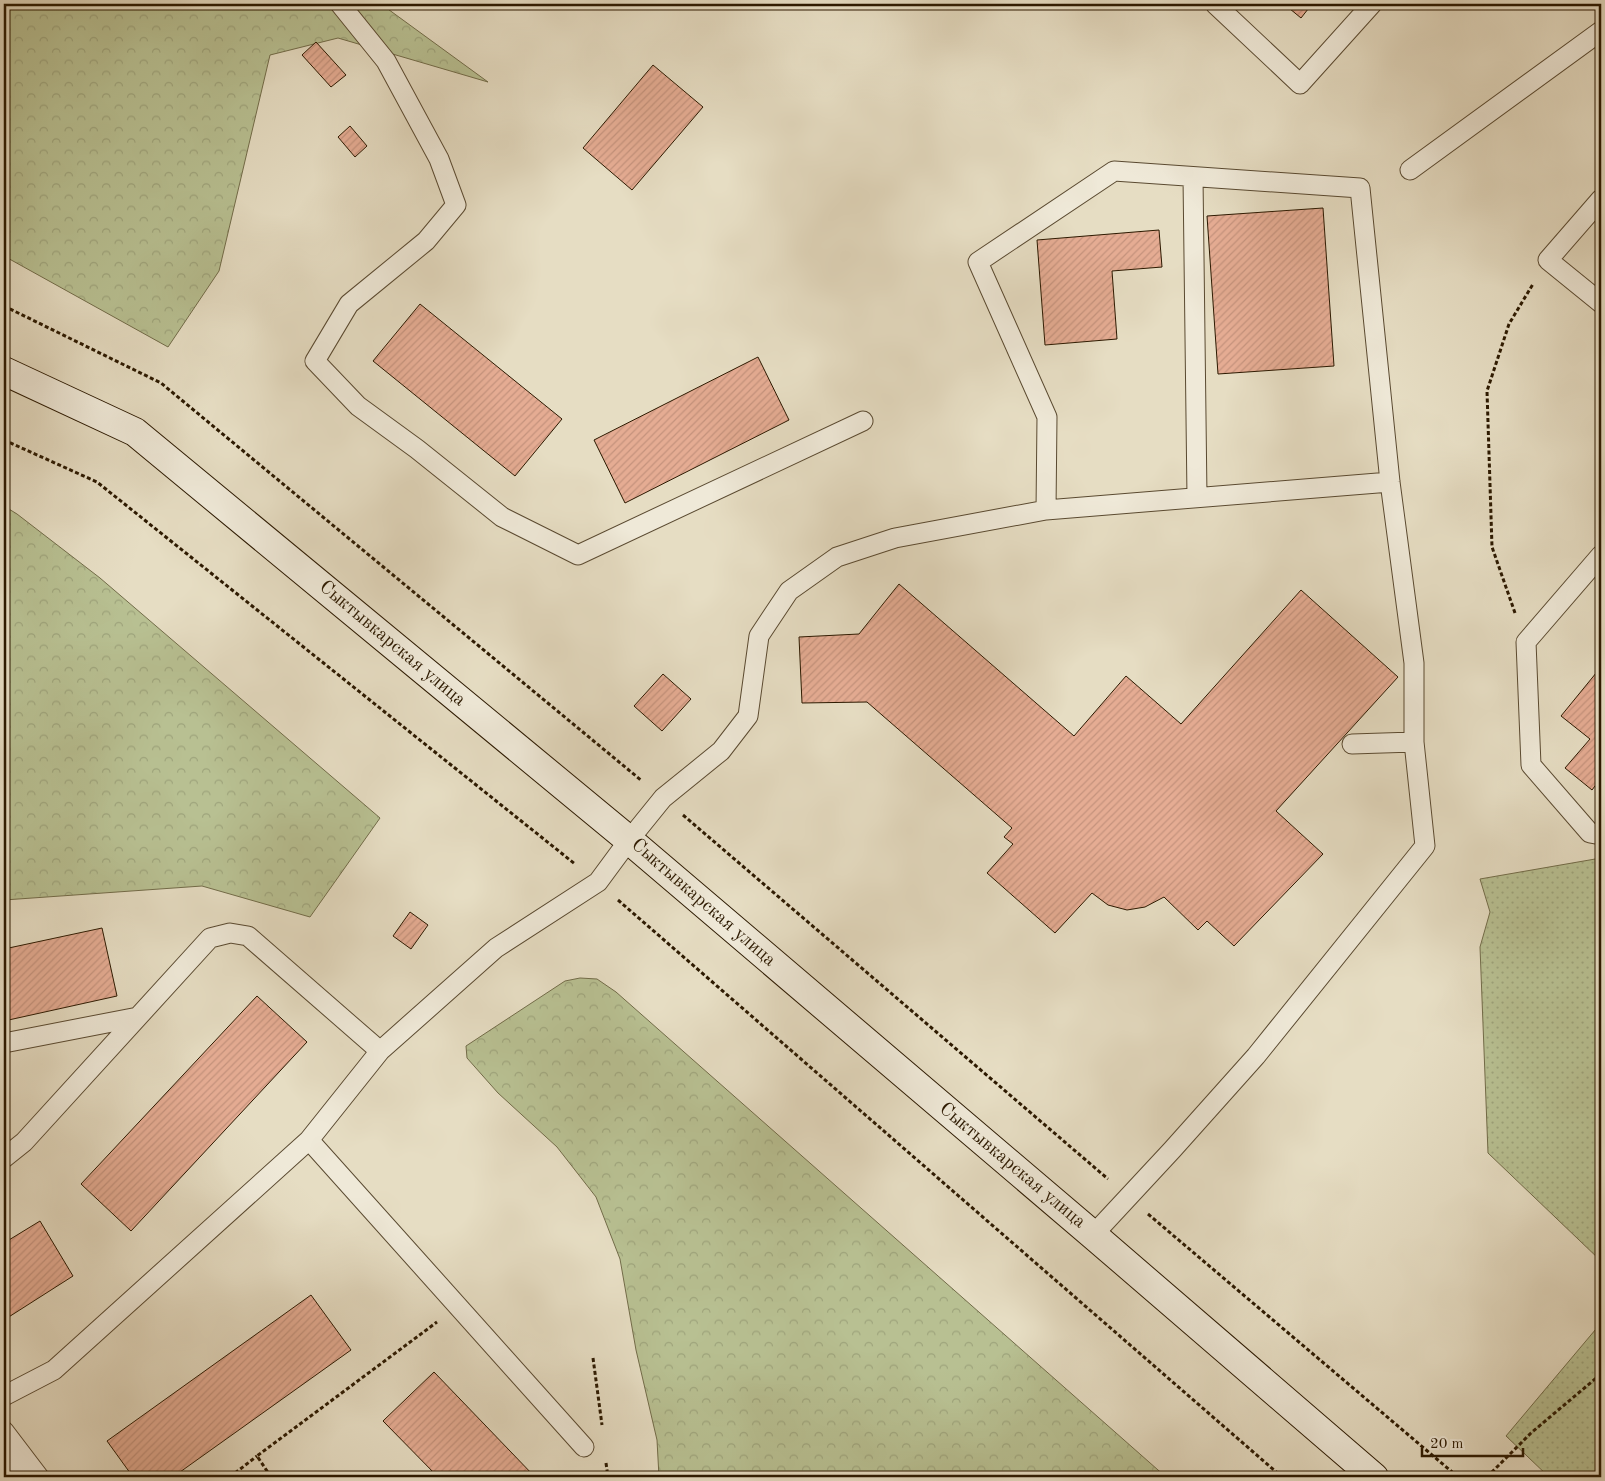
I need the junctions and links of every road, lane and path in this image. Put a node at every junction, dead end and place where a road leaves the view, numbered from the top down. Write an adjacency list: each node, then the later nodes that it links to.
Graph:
1 (340, 4): 12 (lane)
2 (1215, 4): 3 (lane)
3 (1372, 4)
4 (1601, 31): 5 (lane)
5 (1410, 170)
6 (1192, 176): 14 (lane); 15 (lane); 16 (lane)
7 (1601, 199): 8 (lane)
8 (1548, 260): 9 (lane); 18 (path)
9 (1601, 303)
10 (4, 306): 21 (path)
11 (4, 371): 23 (main road, Сыктывкарская улица)
12 (863, 421)
13 (4, 440): 24 (path)
14 (1390, 482): 15 (lane); 19 (lane)
15 (1196, 497): 16 (lane)
16 (1046, 510): 21 (lane)
17 (1601, 556): 18 (lane)
18 (1526, 642): 22 (lane)
19 (1414, 742): 20 (lane); 30 (lane)
20 (1352, 744)
21 (663, 798): 23 (lane); 30 (path)
22 (1601, 835)
23 (629, 840): 24 (lane); 31 (main road, Сыктывкарская улица)
24 (598, 882): 27 (lane); 47 (path)
25 (138, 1017): 26 (lane); 27 (lane); 29 (lane)
26 (4, 1042)
27 (380, 1051): 28 (lane)
28 (309, 1140): 32 (lane); 35 (lane)
29 (4, 1158)
30 (1129, 1197): 31 (lane); 49 (path)
31 (1093, 1234): 48 (main road, Сыктывкарская улица)
32 (458, 1306): 39 (lane); 40 (path)
33 (593, 1358): 37 (path)
34 (1601, 1374): 50 (path)
35 (4, 1396)
36 (4, 1431): 43 (lane)
37 (602, 1431)
38 (4, 1447): 42 (lane)
39 (584, 1447)
40 (257, 1456): 44 (path); 45 (path)
41 (606, 1459): 46 (path)
42 (18, 1477)
43 (39, 1477)
44 (230, 1477)
45 (271, 1477)
46 (608, 1477)
47 (1282, 1477)
48 (1374, 1477)
49 (1458, 1477)
50 (1487, 1477)

